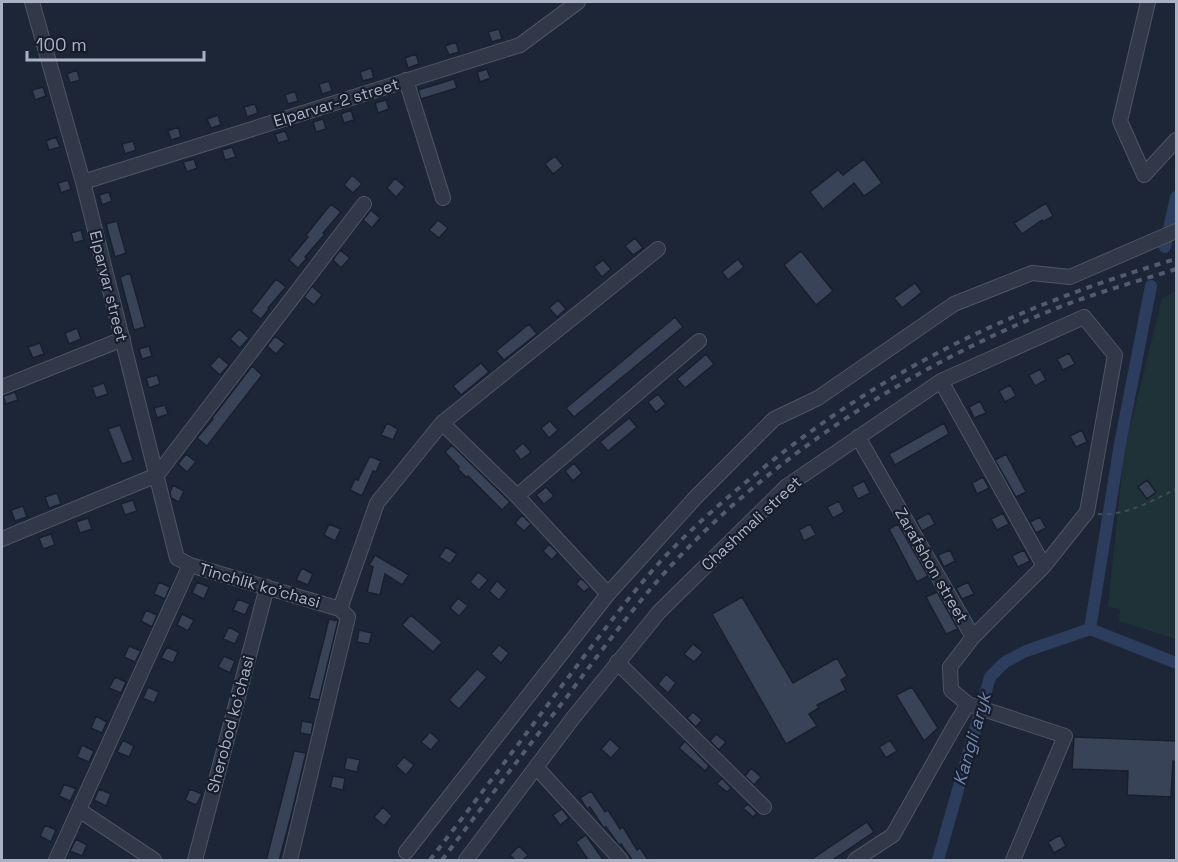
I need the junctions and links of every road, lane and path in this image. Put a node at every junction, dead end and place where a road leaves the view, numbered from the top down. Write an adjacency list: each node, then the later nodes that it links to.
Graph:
1 (32, 2): 6 (street, Elparvar street)
2 (578, 2): 4 (street, Elparvar-2 street)
3 (1148, 2): 5 (street)
4 (406, 80): 6 (street, Elparvar-2 street); 7 (street)
5 (1176, 140)
6 (82, 182): 11 (street, Elparvar street)
7 (443, 198)
8 (364, 204): 18 (street)
9 (1176, 231): 26 (street)
10 (658, 249): 16 (street, Tinchlik ko'chasi)
11 (123, 339): 15 (street); 18 (street, Elparvar street)
12 (699, 340): 20 (street)
13 (1116, 355): 14 (street, Chashmali street); 24 (street, Zarafshon street)
14 (941, 381): 17 (street, Chashmali street); 24 (street)
15 (2, 387)
16 (442, 423): 20 (street); 27 (street, Tinchlik ko'chasi)
17 (858, 436): 28 (street, Zarafshon street); 29 (street, Chashmali street)
18 (157, 475): 22 (street); 23 (street, Elparvar street)
19 (1176, 489): 21 (path)
20 (517, 496): 26 (street)
21 (1092, 513)
22 (2, 539)
23 (190, 565): 25 (street, Tinchlik ko'chasi); 33 (street, Tinchlik ko'chasi)
24 (1044, 566): 28 (street, Zarafshon street)
25 (267, 587): 27 (street, Tinchlik ko'chasi); 37 (street, Sherobod ko'chasi)
26 (608, 594): 34 (street)
27 (340, 609): 38 (street)
28 (973, 637): 30 (street)
29 (617, 662): 31 (street, Chashmali street); 32 (street)
30 (968, 705): 41 (street); 42 (street)
31 (537, 768): 39 (street, Chashmali street); 40 (street)
32 (764, 807)
33 (79, 810): 35 (street, Tinchlik ko'chasi); 36 (street)
34 (406, 852)
35 (56, 861)
36 (154, 861)
37 (195, 861)
38 (291, 861)
39 (466, 861)
40 (621, 861)
41 (855, 861)
42 (1013, 861)

